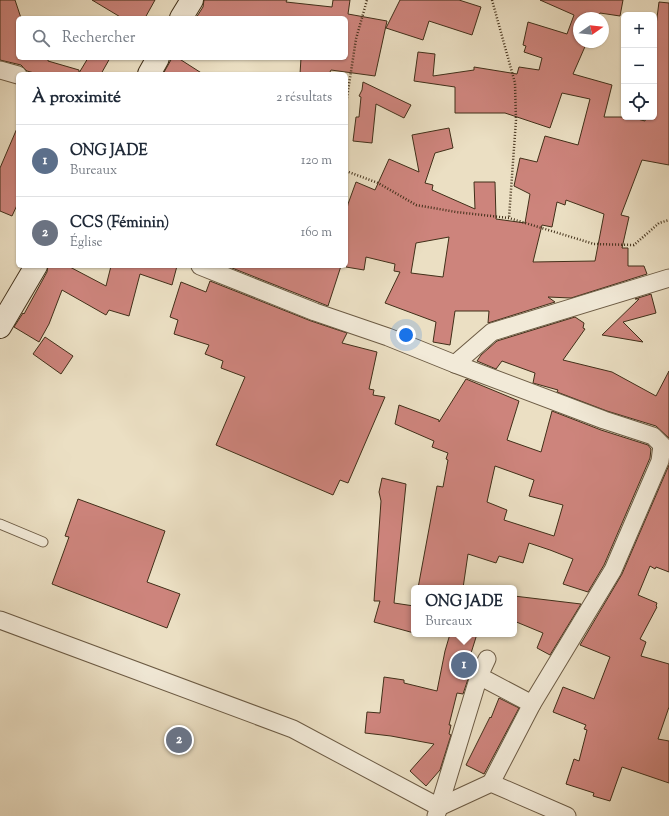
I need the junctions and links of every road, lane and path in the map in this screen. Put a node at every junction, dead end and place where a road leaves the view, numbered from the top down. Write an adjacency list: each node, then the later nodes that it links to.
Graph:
1 (192, 0): 4 (main road)
2 (367, 0): 9 (path)
3 (492, 0): 11 (path)
4 (182, 16)
5 (157, 60): 7 (main road)
6 (0, 70): 8 (street)
7 (149, 72)
8 (16, 74)
9 (348, 91)
10 (348, 172): 11 (path)
11 (509, 218): 12 (path)
12 (669, 220)
13 (35, 268): 16 (main road)
14 (205, 268): 17 (street)
15 (669, 278): 17 (street)
16 (0, 326)
17 (455, 364): 18 (street)
18 (653, 436): 19 (street); 25 (street)
19 (669, 442)
20 (0, 524): 21 (lane)
21 (43, 542)
22 (0, 620): 27 (street)
23 (487, 659): 24 (street)
24 (479, 676): 25 (street); 27 (street)
25 (532, 704): 26 (street)
26 (491, 783): 27 (street); 28 (street)
27 (437, 812)
28 (567, 816)

